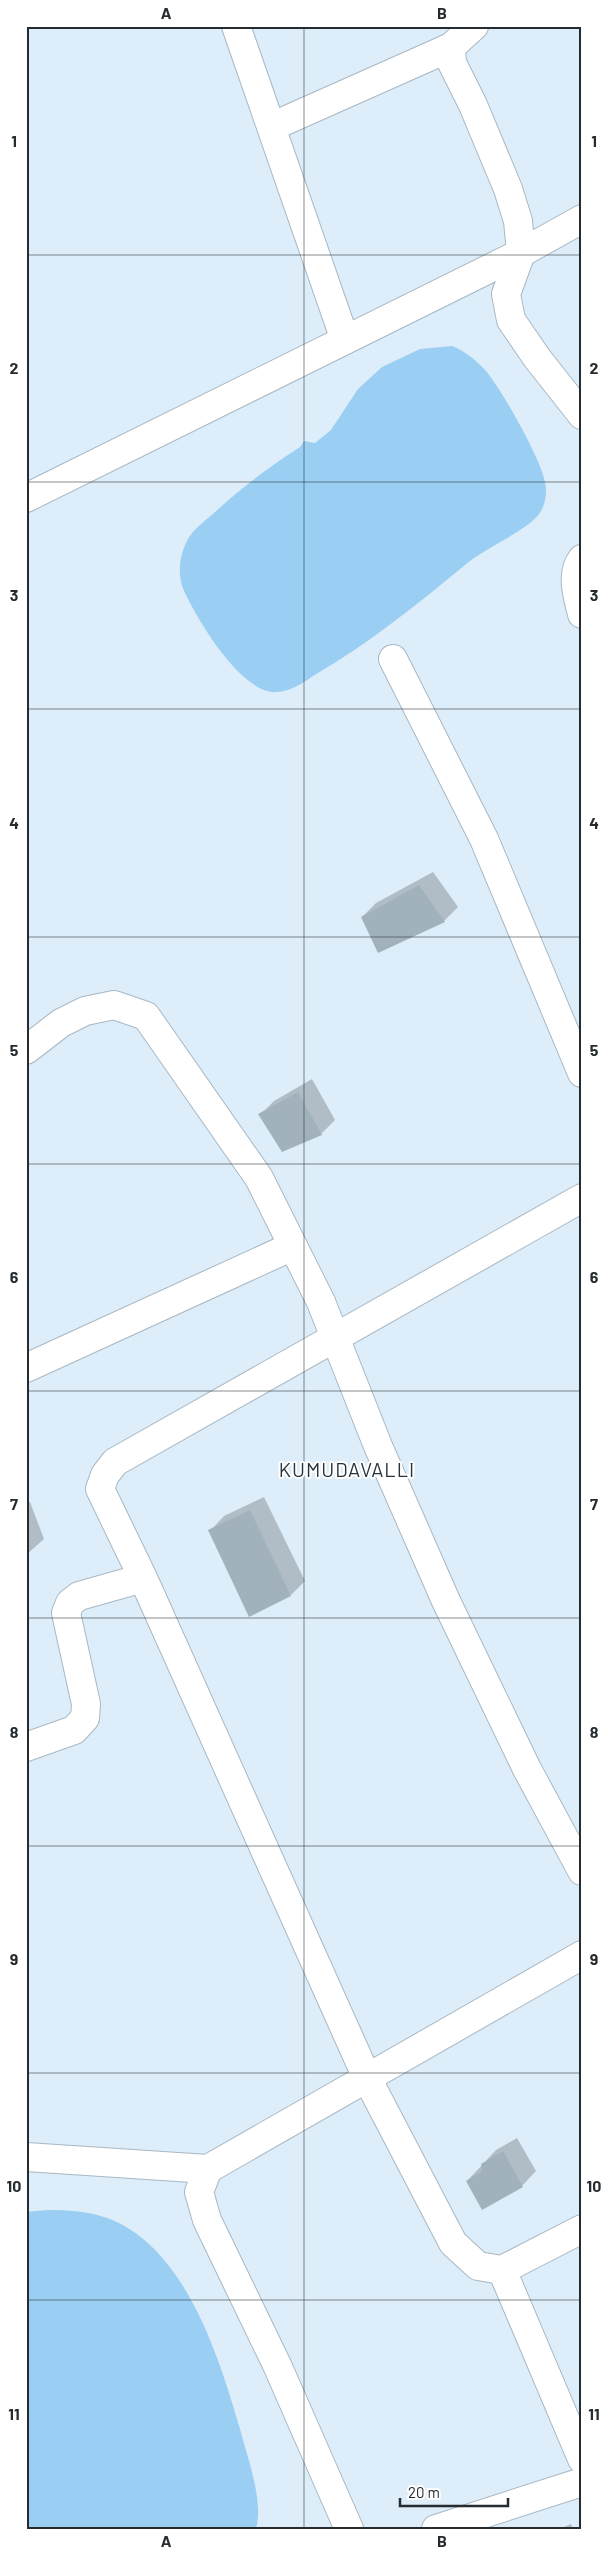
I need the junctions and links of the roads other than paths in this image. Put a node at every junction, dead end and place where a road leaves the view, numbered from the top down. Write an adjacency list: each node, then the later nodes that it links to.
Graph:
1 (236, 26): 4 (street)
2 (474, 26): 3 (street)
3 (451, 47): 4 (street); 6 (street)
4 (271, 127): 7 (street)
5 (582, 219): 6 (street)
6 (521, 253): 7 (street); 8 (street)
7 (345, 340): 9 (street)
8 (582, 416)
9 (26, 498)
10 (582, 559): 11 (street)
11 (582, 614)
12 (393, 658): 14 (street)
13 (26, 1050): 16 (street)
14 (582, 1073)
15 (582, 1198): 17 (street)
16 (293, 1246): 17 (street); 18 (street)
17 (335, 1336): 19 (street); 21 (street)
18 (26, 1368)
19 (143, 1578): 20 (street); 23 (street)
20 (26, 1747)
21 (582, 1871)
22 (582, 1955): 23 (street)
23 (367, 2078): 25 (street); 27 (street)
24 (26, 2157): 25 (street)
25 (208, 2169): 30 (street)
26 (582, 2229): 27 (street)
27 (502, 2270): 28 (street)
28 (582, 2460)
29 (582, 2482): 31 (street)
30 (349, 2529)
31 (436, 2529)

